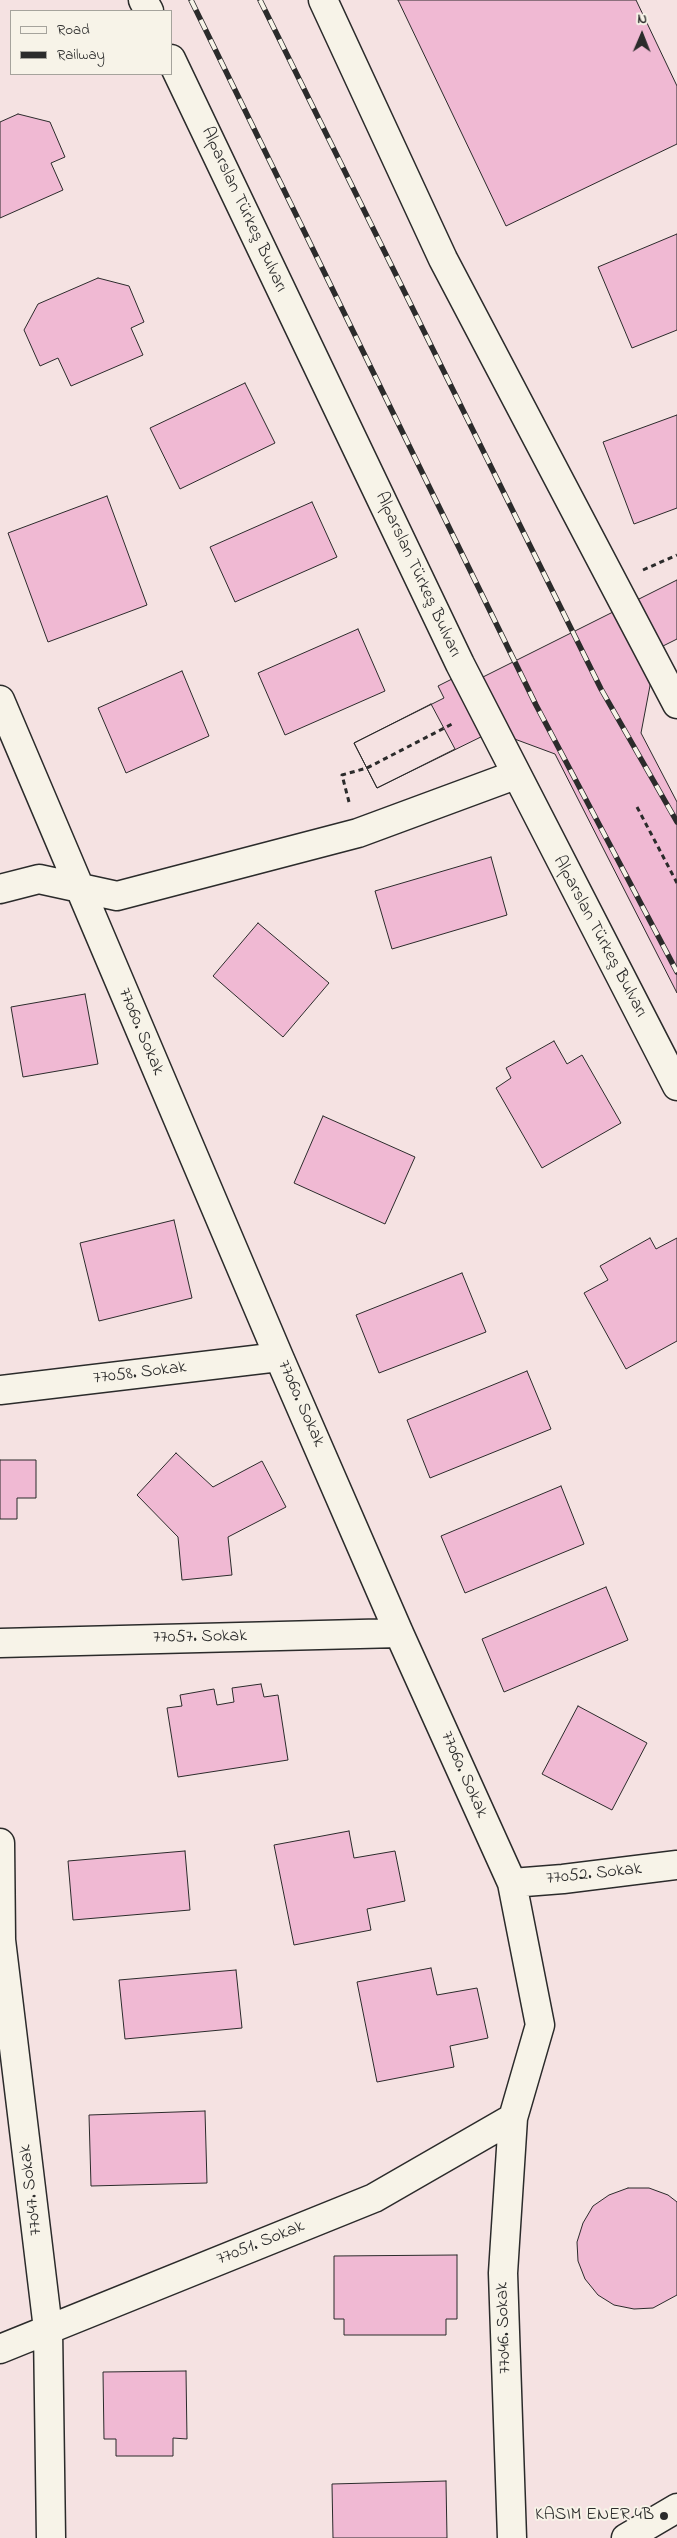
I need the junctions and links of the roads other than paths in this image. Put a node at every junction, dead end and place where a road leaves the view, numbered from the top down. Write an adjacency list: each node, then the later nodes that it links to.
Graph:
1 (323, 0): 3 (street)
2 (172, 60): 5 (street, Alparslan Türkeş Bulvarı)
3 (673, 687)
4 (0, 700): 7 (street, 77060. Sokak)
5 (515, 775): 7 (street); 8 (street, Alparslan Türkeş Bulvarı)
6 (0, 888): 7 (street)
7 (79, 888): 9 (street, 77060. Sokak)
8 (677, 1086)
9 (279, 1357): 10 (street, 77058. Sokak); 11 (street, 77060. Sokak)
10 (0, 1390)
11 (399, 1633): 12 (street, 77057. Sokak); 15 (street, 77060. Sokak)
12 (0, 1643)
13 (0, 1843): 17 (street, 77047. Sokak)
14 (677, 1865): 15 (street, 77052. Sokak)
15 (512, 1883): 16 (street, 77060. Sokak)
16 (513, 2118): 17 (street, 77051. Sokak); 21 (street, 77046. Sokak)
17 (48, 2329): 18 (street, 77051. Sokak); 20 (street, 77047. Sokak)
18 (0, 2349)
19 (677, 2508): 22 (street)
20 (51, 2538)
21 (512, 2538)
22 (626, 2538)

